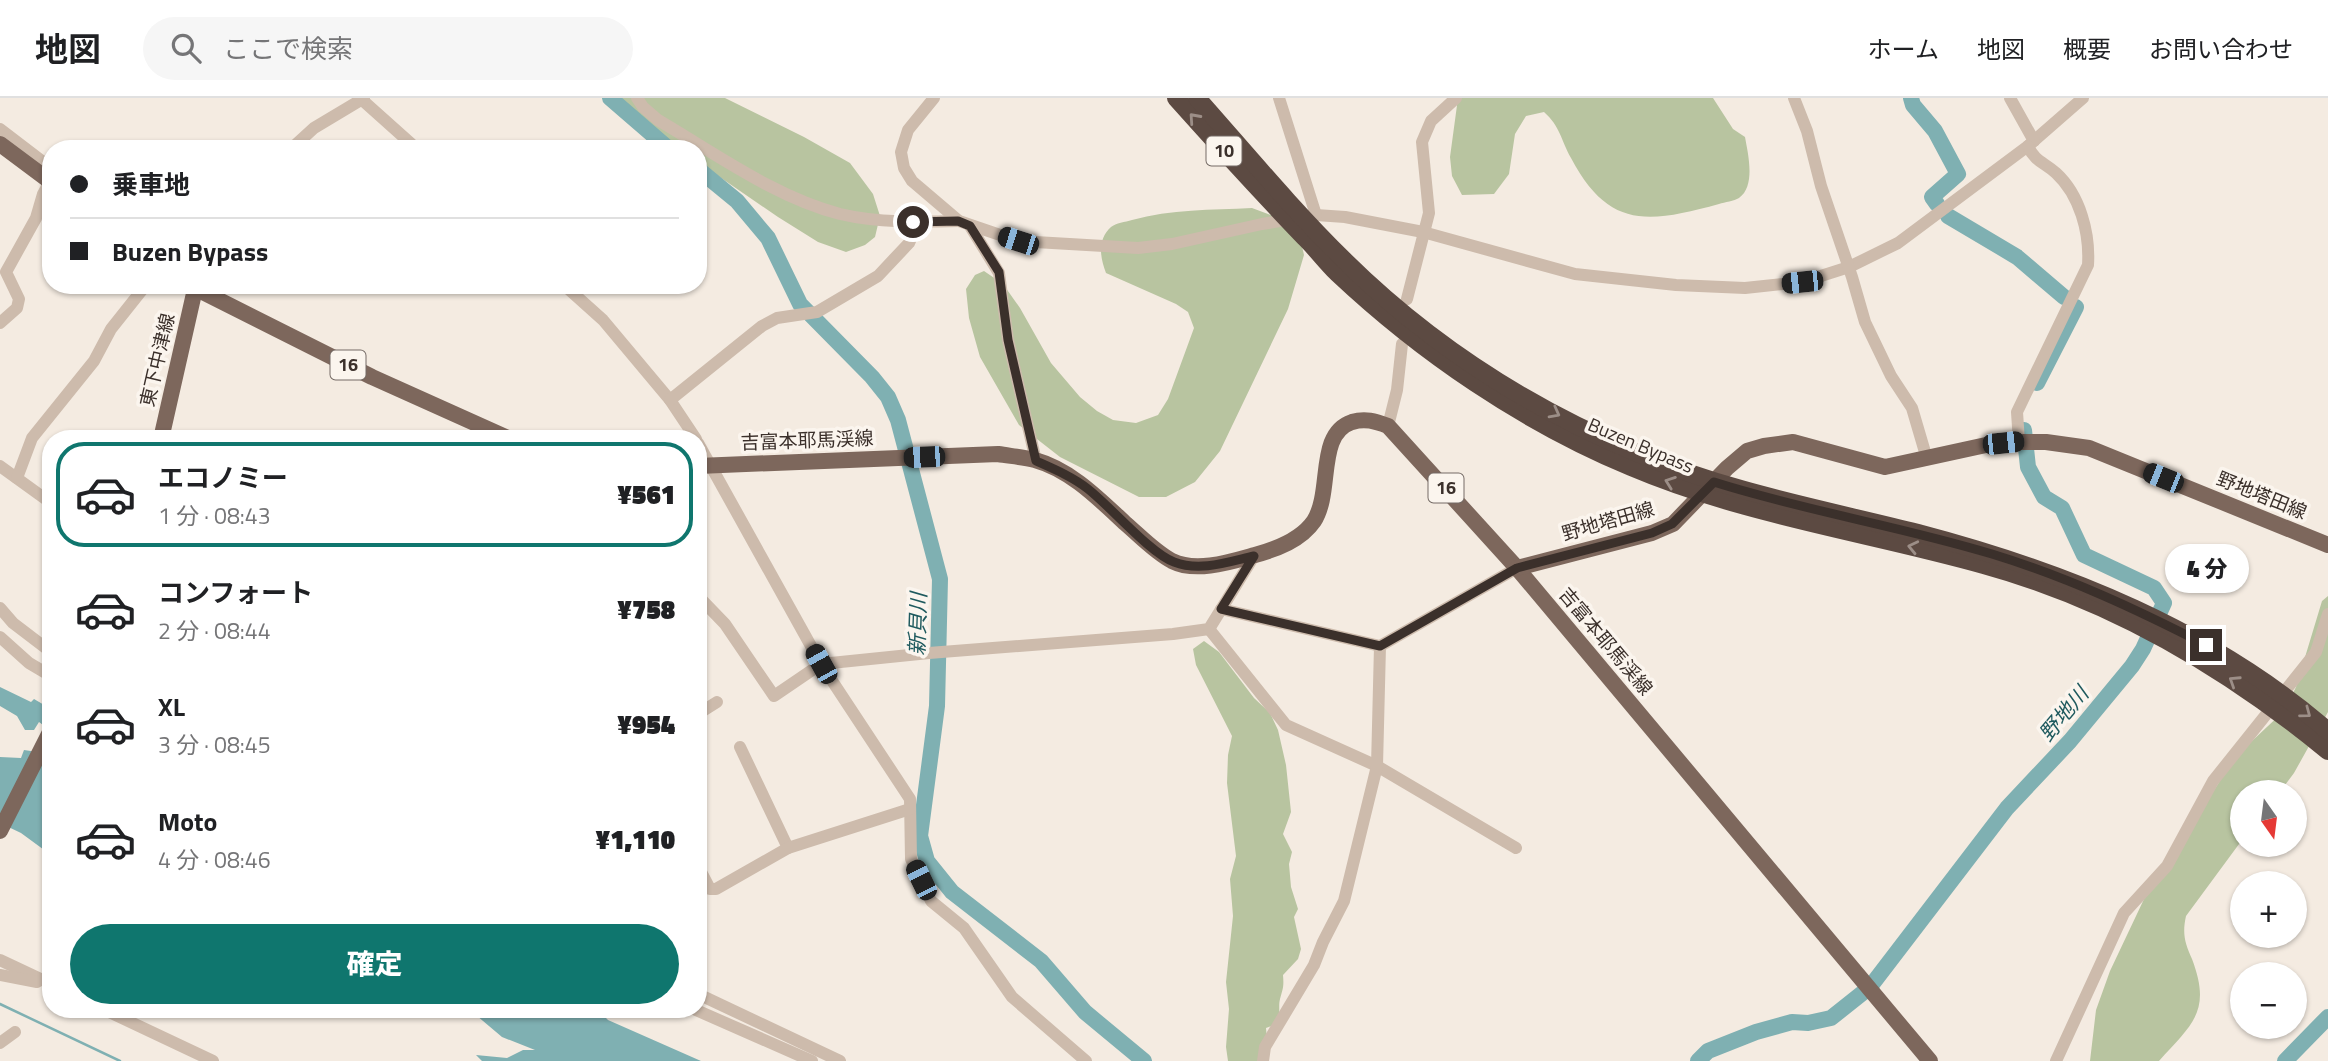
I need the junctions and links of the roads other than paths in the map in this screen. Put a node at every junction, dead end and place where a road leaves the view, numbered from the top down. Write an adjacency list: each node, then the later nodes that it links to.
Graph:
1 (362, 98): 12 (street); 13 (street)
2 (638, 98): 14 (street)
3 (934, 98): 24 (street)
4 (1176, 98): 21 (highway, Buzen Bypass / 10, one-way to 4)
5 (1197, 98): 21 (highway, Buzen Bypass / 10)
6 (1279, 98): 22 (street)
7 (1456, 98): 25 (street)
8 (1794, 98): 26 (street)
9 (2010, 98): 15 (street)
10 (2083, 98): 15 (street)
11 (0, 129): 18 (street)
12 (301, 140)
13 (407, 140)
14 (694, 140)
15 (2031, 144): 26 (street); 39 (street)
16 (2, 148): 19 (main road)
17 (707, 148): 23 (street)
18 (42, 161)
19 (42, 176)
20 (42, 197): 32 (street)
21 (1278, 200): 46 (highway, Buzen Bypass / 10)
22 (1316, 215): 24 (street); 25 (street)
23 (913, 222): 24 (street); 34 (street)
24 (964, 223): 41 (street)
25 (1423, 232): 26 (street); 31 (street)
26 (1849, 267): 40 (street)
27 (139, 294): 45 (street)
28 (192, 294): 36 (main road, 東下中津線)
29 (207, 294): 37 (main road, 16)
30 (574, 294): 34 (street)
31 (1407, 299)
32 (0, 323)
33 (1402, 344): 35 (street)
34 (670, 400): 38 (street)
35 (1388, 426): 49 (main road, 吉富本耶馬渓線); 50 (main road, 吉富本耶馬渓線 / 16)
36 (163, 430)
37 (490, 430)
38 (690, 430)
39 (2019, 442): 40 (main road, 野地塔田線); 48 (main road, 野地塔田線)
40 (1927, 459): 46 (main road, 野地塔田線)
41 (1036, 461): 43 (main road, 吉富本耶馬渓線); 49 (main road, 吉富本耶馬渓線)
42 (0, 466): 45 (street)
43 (707, 466)
44 (707, 469): 59 (street)
45 (17, 478): 47 (street)
46 (1709, 488): 50 (main road, 野地塔田線); 61 (highway, Buzen Bypass / 10)
47 (42, 496)
48 (2328, 545)
49 (1254, 556): 53 (street)
50 (1517, 568): 58 (street); 88 (main road, 吉富本耶馬渓線 / 16)
51 (707, 605): 59 (street)
52 (0, 608): 57 (street)
53 (1221, 609): 55 (street); 58 (street)
54 (2328, 614): 61 (street)
55 (1209, 629): 59 (street); 68 (street)
56 (0, 637): 60 (street)
57 (42, 645)
58 (1380, 646): 68 (street)
59 (821, 664): 69 (street)
60 (42, 671)
61 (2278, 701): 64 (highway, Buzen Bypass / 10, one-way to 64); 67 (highway, Buzen Bypass / 10); 89 (street)
62 (717, 702): 63 (street)
63 (707, 708)
64 (2328, 731)
65 (740, 747): 71 (street)
66 (42, 748): 70 (main road)
67 (2328, 751)
68 (1377, 766): 72 (street); 87 (street)
69 (910, 809): 71 (street); 86 (street)
70 (0, 831)
71 (788, 848): 73 (street)
72 (1516, 848)
73 (707, 882)
74 (0, 960): 76 (street)
75 (0, 975): 77 (street)
76 (42, 980)
77 (42, 983)
78 (707, 998): 85 (street)
79 (707, 1015): 84 (street)
80 (122, 1018): 83 (street)
81 (15, 1032): 82 (street)
82 (0, 1043)
83 (213, 1061)
84 (812, 1061)
85 (840, 1061)
86 (1086, 1061)
87 (1263, 1061)
88 (1930, 1061)
89 (2056, 1061)

